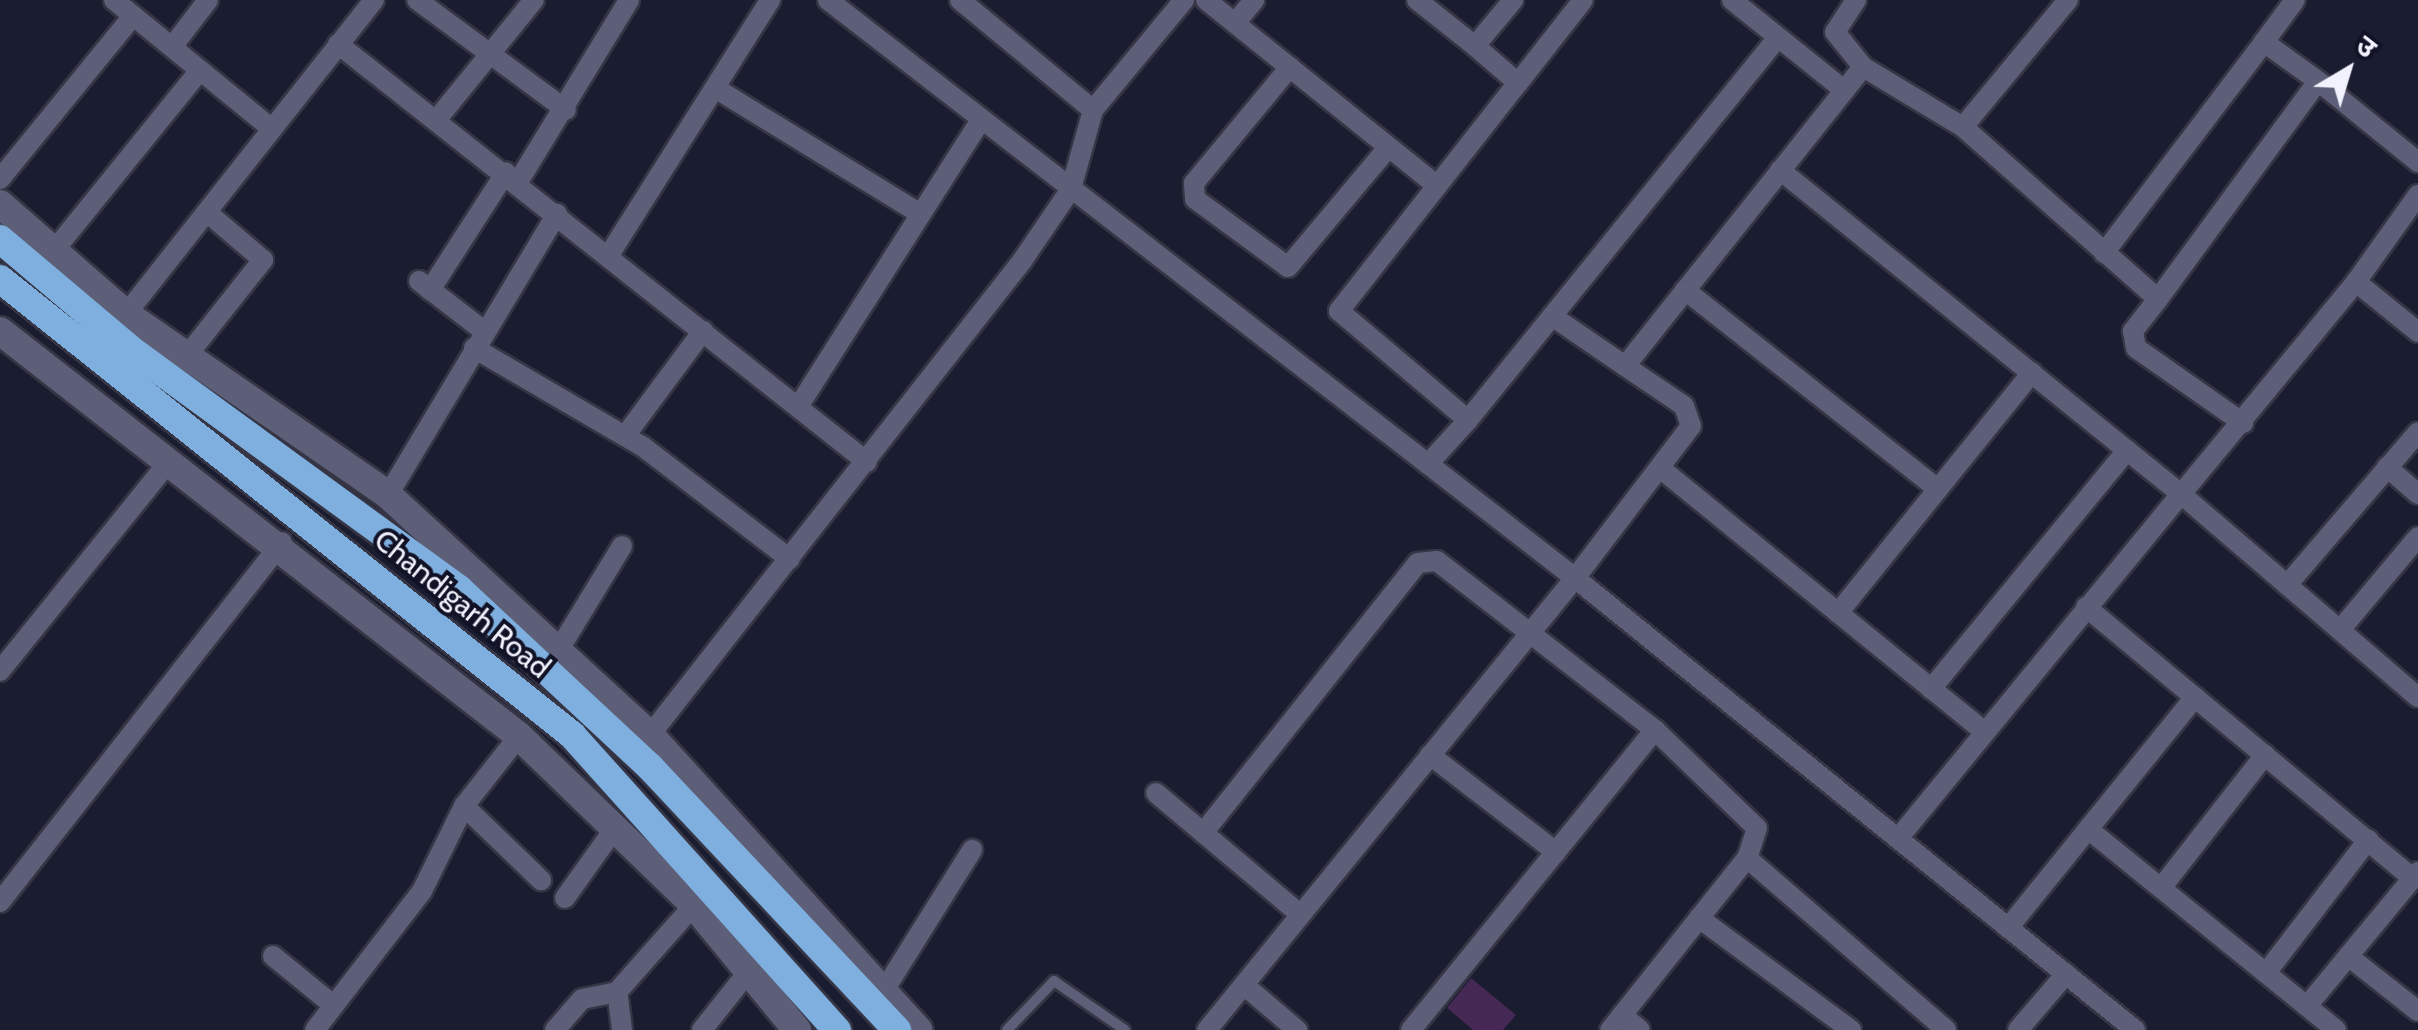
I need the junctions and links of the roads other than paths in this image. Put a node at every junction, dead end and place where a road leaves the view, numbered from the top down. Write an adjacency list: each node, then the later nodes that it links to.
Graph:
1 (114, 0): 20 (street)
2 (208, 0): 26 (street)
3 (374, 0): 24 (street)
4 (417, 0): 27 (street)
5 (534, 0): 27 (street)
6 (629, 0): 35 (street)
7 (770, 0): 33 (street)
8 (828, 0): 38 (street)
9 (960, 0): 36 (street)
10 (1184, 0): 36 (street)
11 (1206, 0): 21 (street)
12 (1254, 0): 21 (street)
13 (1417, 0): 25 (street)
14 (1513, 0): 25 (street)
15 (1583, 0): 32 (street)
16 (1732, 0): 22 (street)
17 (1856, 0): 28 (street)
18 (2068, 0): 39 (street)
19 (2295, 0): 23 (street)
20 (134, 16): 26 (street); 45 (street)
21 (1235, 23): 29 (street)
22 (1777, 38): 34 (street); 62 (street)
23 (2264, 42): 31 (street); 55 (street)
24 (338, 44): 37 (street); 40 (street)
25 (1474, 46): 32 (street)
26 (172, 47): 30 (street)
27 (490, 54): 35 (street); 37 (street)
28 (1863, 66): 34 (street); 39 (street)
29 (1290, 68): 41 (street); 41 (street)
30 (200, 70): 40 (street); 54 (street)
31 (2318, 82): 42 (street); 60 (street)
32 (1518, 83): 46 (street)
33 (715, 88): 52 (street); 56 (street)
34 (1844, 90): 43 (street)
35 (566, 110): 44 (street)
36 (1093, 110): 47 (street)
37 (438, 118): 44 (street)
38 (979, 122): 47 (street); 52 (street)
39 (1962, 127): 55 (street)
40 (272, 129): 50 (street)
41 (1388, 148): 46 (street)
42 (2418, 162)
43 (1780, 170): 59 (street); 69 (street)
44 (512, 177): 51 (street); 66 (street)
45 (0, 179)
46 (1436, 185): 71 (street)
47 (1071, 189): 76 (street); 78 (street)
48 (2418, 194): 58 (street)
49 (0, 204): 54 (main road)
50 (208, 213): 61 (street); 67 (street)
51 (557, 214): 56 (street); 66 (street)
52 (921, 214): 70 (street)
53 (0, 240): 144 (highway)
54 (52, 252): 61 (main road)
55 (2104, 253): 60 (street)
56 (609, 255): 64 (street)
57 (0, 279): 143 (highway, Chandigarh Road)
58 (2356, 282): 65 (street); 72 (street)
59 (1685, 290): 68 (street); 81 (street)
60 (2158, 299): 72 (street)
61 (126, 314): 67 (main road)
62 (1552, 316): 68 (street); 71 (street)
63 (0, 331): 77 (main road)
64 (703, 331): 70 (street); 74 (street)
65 (2418, 332)
66 (479, 340): 74 (street); 84 (street)
67 (186, 356): 84 (main road)
68 (1625, 366): 79 (street)
69 (2032, 374): 75 (street); 81 (street)
70 (798, 407): 76 (street)
71 (1468, 420): 78 (street)
72 (2243, 423): 82 (street)
73 (2418, 432): 80 (street)
74 (625, 436): 88 (street)
75 (2127, 450): 82 (street); 97 (street)
76 (867, 462): 88 (street)
77 (168, 463): 86 (main road); 96 (street)
78 (1428, 464): 89 (street)
79 (1660, 468): 89 (street); 92 (street)
80 (2388, 468): 83 (street); 90 (street)
81 (1938, 490): 92 (street)
82 (2181, 494): 90 (street); 91 (street)
83 (2418, 494)
84 (388, 495): 95 (main road)
85 (2418, 537): 94 (street)
86 (282, 542): 103 (main road); 120 (street)
87 (622, 546): 95 (street)
88 (790, 559): 102 (street)
89 (1574, 578): 93 (street); 111 (street)
90 (2287, 585): 94 (street)
91 (2086, 607): 98 (street); 101 (street)
92 (1838, 613): 97 (street)
93 (1532, 630): 100 (street); 104 (street); 110 (street)
94 (2340, 630): 99 (street)
95 (558, 650): 102 (main road)
96 (0, 671)
97 (1931, 689): 101 (street)
98 (2195, 697): 105 (street); 109 (street)
99 (2418, 697)
100 (1655, 730): 114 (street); 115 (street)
101 (1982, 730): 111 (street)
102 (650, 735): 132 (main road)
103 (519, 736): 107 (street); 108 (main road)
104 (1430, 755): 114 (street); 122 (street)
105 (2265, 755): 112 (street); 118 (street)
106 (1156, 793): 110 (street)
107 (464, 806): 117 (street); 133 (street)
108 (615, 828): 119 (street); 121 (main road)
109 (2088, 829): 118 (street); 124 (street)
110 (1204, 833): 122 (street)
111 (1898, 839): 124 (street)
112 (2368, 840): 116 (street); 128 (street)
113 (972, 850): 132 (street)
114 (1556, 852): 150 (street)
115 (1747, 858): 123 (street); 153 (street)
116 (2416, 875): 126 (street)
117 (542, 880)
118 (2161, 888): 128 (street)
119 (565, 898)
120 (0, 902)
121 (694, 906): 127 (main road); 131 (street)
122 (1301, 914): 130 (street)
123 (1700, 918): 136 (street); 137 (street)
124 (2008, 928): 129 (street)
125 (273, 956): 133 (street)
126 (2348, 956): 134 (street); 135 (street)
127 (749, 971): 141 (street); 142 (main road)
128 (2266, 972): 134 (street)
129 (2066, 974): 154 (street); 155 (street)
130 (1244, 985): 148 (street); 149 (street)
131 (617, 992): 139 (street); 140 (street)
132 (883, 992): 145 (main road)
133 (333, 1005): 138 (street)
134 (2306, 1006): 156 (street)
135 (2418, 1011)
136 (1616, 1022): 151 (street)
137 (1823, 1022): 152 (street)
138 (314, 1030)
139 (555, 1030)
140 (622, 1030)
141 (702, 1030)
142 (797, 1030)
143 (837, 1030)
144 (896, 1030)
145 (918, 1030)
146 (1007, 1030): 147 (lane)
147 (1125, 1030)
148 (1207, 1030)
149 (1297, 1030)
150 (1411, 1030)
151 (1640, 1030)
152 (1850, 1030)
153 (1946, 1030)
154 (2018, 1030)
155 (2135, 1030)
156 (2336, 1030)

